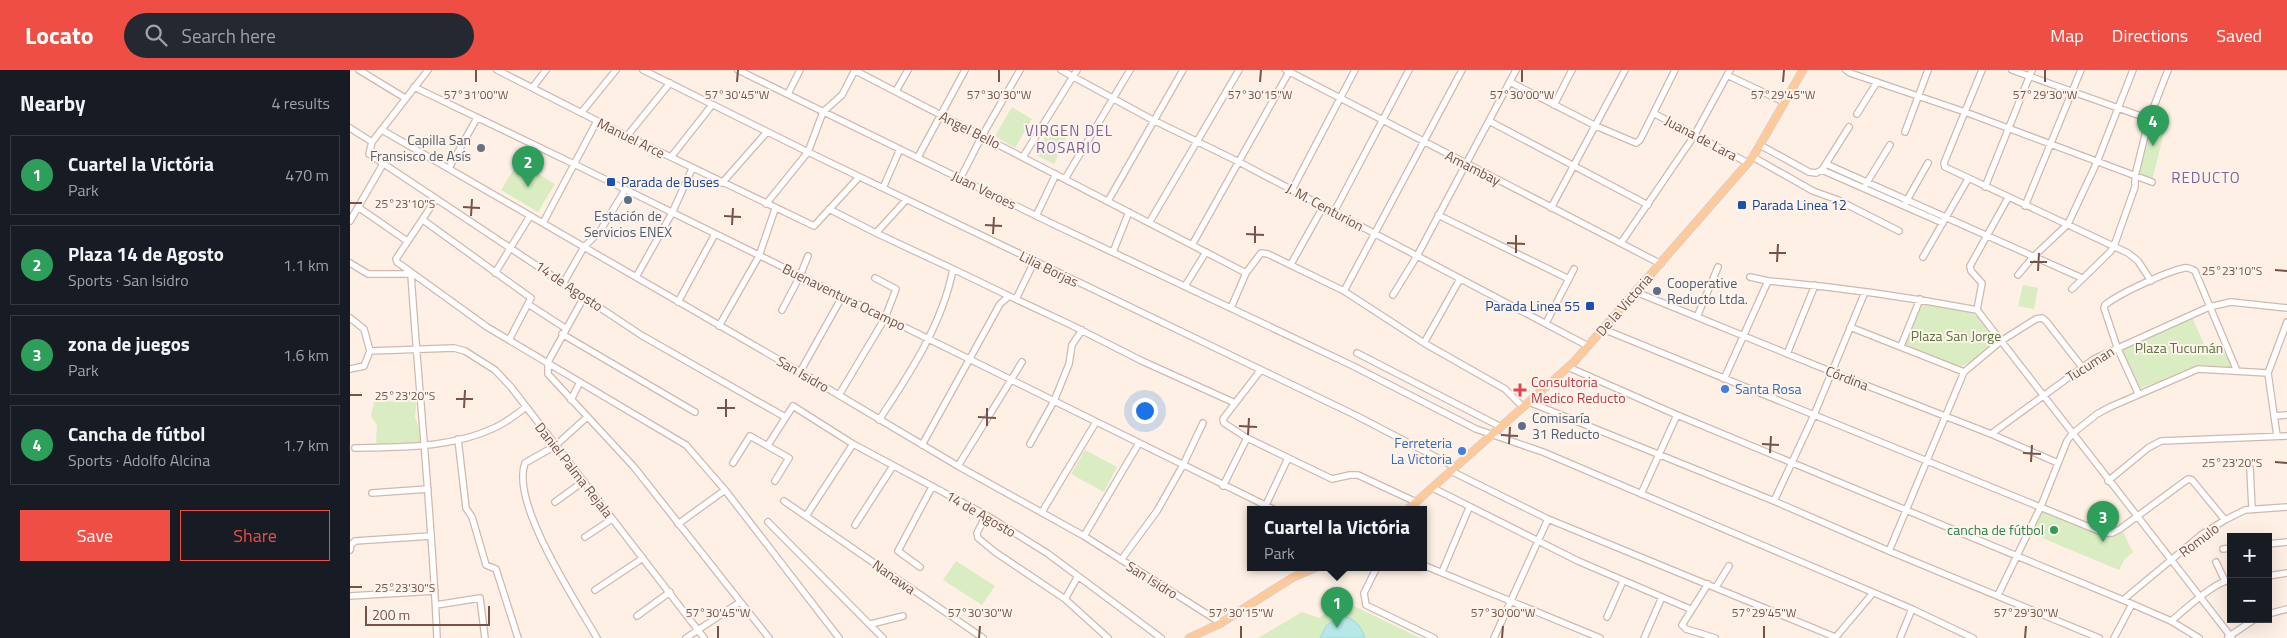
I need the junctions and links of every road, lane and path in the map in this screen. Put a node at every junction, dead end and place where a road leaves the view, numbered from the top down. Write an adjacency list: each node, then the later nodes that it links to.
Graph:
1 (359, 70): 49 (street)
2 (428, 70): 43 (street)
3 (497, 70): 44 (street, Manuel Arce)
4 (546, 70): 44 (street)
5 (616, 70): 58 (street)
6 (643, 70): 35 (street, Lilia Borjas)
7 (738, 70): 47 (street, Juan Veroes)
8 (800, 70): 47 (street)
9 (855, 70): 45 (street, Angel Bello); 56 (street)
10 (908, 70): 45 (street)
11 (965, 70): 61 (street)
12 (1020, 70): 76 (street)
13 (1061, 70): 38 (street, J. M. Centurion)
14 (1077, 70): 38 (street)
15 (1130, 70): 51 (street)
16 (1183, 70): 63 (street)
17 (1239, 70): 78 (street)
18 (1355, 70): 50 (street)
19 (1409, 70): 64 (street)
20 (1462, 70): 80 (street)
21 (1516, 70): 40 (street)
22 (1572, 70): 54 (street)
23 (1625, 70): 68 (street)
24 (1675, 70): 59 (street)
25 (1803, 70): 52 (main road, De la Victoria)
26 (1846, 70): 41 (street)
27 (1928, 70): 48 (street)
28 (1982, 70): 57 (street)
29 (2012, 70): 39 (street)
30 (2032, 70): 39 (street)
31 (2081, 70): 46 (street)
32 (2133, 70): 55 (street)
33 (2168, 70): 65 (street)
34 (1288, 71): 37 (street, Amambay); 90 (street)
35 (654, 72): 42 (street, Lilia Borjas)
36 (1729, 72): 52 (street); 77 (street)
37 (1299, 73): 50 (street, Amambay)
38 (1073, 76): 51 (street, J. M. Centurion); 88 (street)
39 (2030, 77): 46 (street); 71 (street)
40 (1510, 82): 54 (street); 67 (street)
41 (1877, 82): 48 (street); 60 (street)
42 (670, 83): 53 (street, Lilia Borjas); 75 (street)
43 (414, 87): 49 (street); 62 (street, Buenaventura Ocampo)
44 (533, 87): 58 (street, Manuel Arce)
45 (896, 92): 61 (street, Angel Bello)
46 (2072, 92): 55 (street); 83 (street)
47 (788, 94): 56 (street, Juan Veroes)
48 (1919, 96): 57 (street); 74 (street)
49 (405, 98): 72 (street)
50 (1340, 98): 64 (street, Amambay); 112 (street)
51 (1113, 99): 63 (street, J. M. Centurion); 104 (street)
52 (1784, 102): 81 (main road, De la Victoria)
53 (712, 105): 73 (street, Lilia Borjas); 86 (street)
54 (1554, 105): 68 (street)
55 (2118, 109): 65 (street); 91 (street)
56 (823, 112): 84 (street, Juan Veroes); 85 (street)
57 (1965, 112): 71 (street); 105 (street)
58 (581, 113): 66 (street, Manuel Arce)
59 (1655, 114): 68 (street); 77 (street, Juana de Lara)
60 (1857, 114)
61 (941, 115): 76 (street, Angel Bello); 87 (street)
62 (477, 118): 94 (street, Buenaventura Ocampo); 98 (street)
63 (1154, 120): 78 (street, J. M. Centurion); 116 (street)
64 (1382, 120): 80 (street, Amambay); 127 (street)
65 (2149, 120): 101 (street)
66 (597, 121): 75 (street, Manuel Arce); 94 (street)
67 (1488, 121): 95 (street); 96 (street)
68 (1596, 126): 96 (street)
69 (1849, 127): 97 (street)
70 (350, 128): 79 (street)
71 (2008, 129): 83 (street); 109 (street)
72 (382, 130): 79 (street); 98 (street, San Isidro)
73 (767, 132): 85 (street, Lilia Borjas); 107 (street)
74 (1905, 132)
75 (626, 136): 86 (street, Manuel Arce)
76 (982, 136): 88 (street, Angel Bello); 103 (street)
77 (1694, 136): 89 (street, Juana de Lara); 119 (street)
78 (1197, 141): 90 (street, J. M. Centurion); 136 (street)
79 (372, 142): 93 (street, 14 de Agosto)
80 (1425, 142): 95 (street, Amambay); 141 (street)
81 (1760, 145): 89 (main road, De la Victoria); 97 (street)
82 (1890, 145): 108 (street)
83 (2051, 145): 91 (street); 120 (street)
84 (900, 149): 87 (street, Juan Veroes); 110 (street)
85 (808, 152): 102 (street, Lilia Borjas); 118 (street)
86 (671, 157): 99 (street, Manuel Arce)
87 (918, 157): 103 (street, Juan Veroes)
88 (1023, 157): 100 (street, Angel Bello)
89 (1751, 160): 138 (street, Juana de Lara); 159 (main road, De la Victoria)
90 (1239, 162): 112 (street, J. M. Centurion); 145 (street)
91 (2097, 162): 101 (street); 137 (street)
92 (1928, 163): 117 (street)
93 (383, 164): 114 (street, 14 de Agosto); 121 (street)
94 (574, 164): 111 (street, Buenaventura Ocampo); 135 (street)
95 (1466, 164): 124 (street, Amambay); 129 (street)
96 (1574, 166): 119 (street); 124 (street)
97 (1824, 167): 108 (street)
98 (450, 168): 130 (street, San Isidro)
99 (692, 168): 107 (street, Manuel Arce); 128 (street)
100 (1056, 174): 104 (street, Angel Bello); 131 (street)
101 (2135, 176): 106 (street); 146 (street)
102 (859, 177): 110 (street, Lilia Borjas); 125 (street)
103 (960, 179): 131 (street, Juan Veroes)
104 (1065, 179): 116 (street, Angel Bello)
105 (1968, 179): 109 (street); 133 (street)
106 (2152, 182)
107 (722, 183): 118 (street, Manuel Arce)
108 (1865, 185): 117 (street)
109 (1984, 186): 113 (street)
110 (883, 188): 115 (street, Lilia Borjas)
111 (625, 190): 128 (street, Buenaventura Ocampo); 147 (street)
112 (1292, 190): 122 (street, J. M. Centurion)
113 (2008, 198): 120 (street); 142 (street)
114 (436, 199): 132 (street); 148 (street, 14 de Agosto)
115 (906, 200): 139 (street); 156 (street, Lilia Borjas)
116 (1108, 201): 126 (street, Angel Bello)
117 (1905, 202): 133 (street)
118 (766, 204): 123 (street, Manuel Arce)
119 (1648, 205): 144 (street)
120 (2025, 206): 137 (street)
121 (358, 207): 134 (street); 143 (street)
122 (1323, 207): 127 (street, J. M. Centurion); 158 (street)
123 (776, 208): 125 (street, Manuel Arce); 151 (street)
124 (1551, 208): 144 (street, Amambay)
125 (829, 209): 139 (street)
126 (1130, 212): 136 (street, Angel Bello); 149 (street)
127 (1334, 212): 141 (street, J. M. Centurion)
128 (672, 213): 140 (street, Buenaventura Ocampo); 168 (street)
129 (1438, 215): 153 (street); 173 (street)
130 (530, 216): 135 (street, San Isidro); 148 (street)
131 (1036, 216): 149 (street, Juan Veroes)
132 (423, 220): 143 (street); 163 (street)
133 (1944, 220): 142 (street); 154 (street)
134 (350, 221)
135 (543, 223): 147 (street, San Isidro)
136 (1149, 223): 145 (street, Angel Bello)
137 (2068, 224): 146 (street); 155 (street)
138 (1899, 231)
139 (876, 233): 161 (street)
140 (715, 234): 151 (street, Buenaventura Ocampo); 189 (street)
141 (1375, 234): 153 (street, J. M. Centurion); 180 (street)
142 (1988, 238): 155 (street); 195 (street)
143 (408, 242): 165 (street)
144 (1621, 244): 159 (street, Amambay)
145 (1192, 245): 150 (street, Angel Bello)
146 (2114, 246): 172 (street); 175 (street)
147 (584, 247): 168 (street, San Isidro); 176 (street)
148 (511, 248): 163 (street); 176 (street, 14 de Agosto)
149 (1113, 252): 178 (street, Juan Veroes)
150 (1206, 252): 164 (street, Angel Bello); 178 (street)
151 (759, 256): 167 (street, Buenaventura Ocampo); 201 (street)
152 (808, 256): 167 (street)
153 (1417, 256): 171 (street, J. M. Centurion); 183 (street)
154 (1923, 256)
155 (2033, 257): 166 (street); 172 (street)
156 (1034, 262): 187 (street); 224 (street, Lilia Borjas)
157 (350, 263): 165 (street)
158 (1290, 264): 164 (street); 180 (street)
159 (1661, 264): 181 (main road, De la Victoria)
160 (1718, 267): 196 (street)
161 (953, 269): 184 (street); 207 (street)
162 (1574, 269): 173 (street)
163 (496, 273): 190 (street)
164 (1246, 273): 192 (street)
165 (411, 274): 208 (street); 215 (street)
166 (2018, 275)
167 (800, 276): 186 (street, Buenaventura Ocampo); 194 (street)
168 (636, 277): 189 (street, San Isidro)
169 (1750, 277): 174 (street)
170 (875, 278): 198 (street)
171 (1460, 278): 200 (street, J. M. Centurion); 210 (street)
172 (2082, 278): 179 (street)
173 (1569, 279): 200 (street)
174 (1768, 281): 177 (street); 206 (street)
175 (2151, 281): 191 (street); 213 (street)
176 (564, 282): 185 (street, 14 de Agosto)
177 (1815, 285): 182 (street); 217 (street)
178 (1185, 286): 192 (street, Juan Veroes)
179 (2072, 289)
180 (1344, 291): 210 (street)
181 (1636, 292): 196 (street, Córdina); 203 (main road, De la Victoria)
182 (1865, 292): 188 (street); 202 (street)
183 (1393, 295)
184 (1009, 296): 187 (street); 218 (street)
185 (584, 297): 205 (street); 247 (street, 14 de Agosto)
186 (842, 297): 198 (street, Buenaventura Ocampo); 226 (street)
187 (1016, 299): 204 (street)
188 (1920, 299): 195 (street); 212 (street)
189 (678, 302): 201 (street, San Isidro)
190 (528, 304): 205 (street); 208 (street)
191 (2209, 307): 193 (street, Tucuman); 213 (street, Tucuman); 225 (street)
192 (1231, 308): 255 (street, Juan Veroes)
193 (2287, 308)
194 (782, 310)
195 (1977, 310): 209 (street)
196 (1697, 317): 206 (street, Córdina)
197 (350, 318): 214 (street)
198 (885, 318): 207 (street, Buenaventura Ocampo); 234 (street)
199 (2287, 322): 229 (street)
200 (1546, 324): 211 (street, J. M. Centurion)
201 (719, 326): 226 (street, San Isidro)
202 (1850, 327): 212 (street); 227 (street)
203 (1603, 329): 211 (main road, De la Victoria); 230 (street)
204 (1082, 330): 237 (street); 238 (street)
205 (564, 331): 219 (street); 241 (street)
206 (1744, 336): 217 (street, Córdina); 230 (street)
207 (927, 338): 218 (street, Buenaventura Ocampo); 249 (street)
208 (509, 340): 219 (street)
209 (2001, 341): 222 (street); 228 (street); 235 (street)
210 (1424, 343): 239 (street)
211 (1588, 346): 221 (main road, De la Victoria)
212 (1901, 346): 228 (street)
213 (2117, 347): 222 (street, Tucuman); 233 (street)
214 (370, 351): 215 (street, Daniel Palma Rejala); 223 (street)
215 (416, 351): 240 (street, Daniel Palma Rejala); 263 (street)
216 (1357, 353): 252 (street)
217 (1787, 354): 227 (street, Córdina)
218 (970, 359): 231 (street, Buenaventura Ocampo); 265 (street)
219 (548, 362): 232 (street); 236 (street)
220 (1022, 362): 231 (street)
221 (1568, 367): 239 (main road, De la Victoria); 242 (street)
222 (2082, 367): 235 (street, Tucuman)
223 (350, 369)
224 (1260, 371): 238 (street); 278 (street, Lilia Borjas)
225 (2237, 371): 229 (street); 233 (street)
226 (800, 372): 234 (street, San Isidro)
227 (1832, 372): 244 (street); 245 (street, Córdina)
228 (1964, 372): 245 (street)
229 (2268, 373): 246 (street)
230 (1724, 379): 244 (street)
231 (1012, 380): 237 (street, Buenaventura Ocampo); 275 (street)
232 (580, 382): 236 (street); 286 (street)
233 (2138, 393): 254 (street)
234 (839, 395): 249 (street, San Isidro)
235 (2042, 396): 253 (street, Tucuman); 254 (street)
236 (571, 400): 248 (street)
237 (1054, 401): 250 (street, Buenaventura Ocampo); 262 (street)
238 (1235, 403): 258 (street)
239 (1526, 404): 252 (main road, De la Victoria); 268 (street)
240 (526, 407): 259 (street); 266 (street, Daniel Palma Rejala)
241 (695, 412)
242 (1677, 415): 268 (street); 271 (street)
243 (2287, 415): 246 (street)
244 (1814, 416): 270 (street); 271 (street)
245 (1945, 416): 253 (street, Córdina); 270 (street)
246 (2274, 416): 256 (street)
247 (785, 417): 261 (street, 14 de Agosto); 264 (street)
248 (586, 418): 266 (street); 309 (street)
249 (879, 420): 265 (street, San Isidro)
250 (1096, 422): 260 (street, Buenaventura Ocampo); 301 (street)
251 (1203, 423): 276 (street)
252 (1501, 427): 255 (main road, De la Victoria)
253 (1991, 434): 272 (street, Córdina)
254 (2072, 434): 272 (street); 280 (street)
255 (1491, 436): 278 (main road, De la Victoria); 288 (street, Juan Veroes)
256 (2277, 436): 257 (street); 280 (street)
257 (2287, 436)
258 (1248, 438): 269 (street); 282 (street)
259 (458, 439): 263 (street); 370 (street)
260 (1139, 443): 276 (street, Buenaventura Ocampo); 313 (street)
261 (853, 444): 274 (street, 14 de Agosto); 302 (street)
262 (1030, 444)
263 (426, 445): 267 (street); 285 (street)
264 (768, 445): 273 (street); 281 (street)
265 (922, 445): 275 (street, San Isidro)
266 (555, 446): 279 (street, Daniel Palma Rejala); 371 (street)
267 (355, 448)
268 (1659, 456): 288 (street); 289 (street)
269 (1288, 458): 292 (street); 294 (street)
270 (1928, 461): 296 (street); 300 (street)
271 (1791, 462): 289 (street); 300 (street)
272 (2058, 462): 296 (street)
273 (733, 463)
274 (893, 466): 283 (street, 14 de Agosto); 310 (street)
275 (958, 466): 301 (street, San Isidro)
276 (1183, 466): 282 (street, Buenaventura Ocampo); 323 (street)
277 (2250, 468): 299 (street)
278 (1453, 469): 284 (main road, De la Victoria); 306 (street, Lilia Borjas)
279 (584, 481): 291 (street); 305 (street, Daniel Palma Rejala)
280 (2108, 481): 304 (street)
281 (775, 482)
282 (1223, 486): 293 (street, Buenaventura Ocampo)
283 (932, 487): 303 (street, 14 de Agosto); 328 (street)
284 (1433, 488): 292 (main road, De la Victoria); 298 (street)
285 (428, 489): 287 (street); 311 (street)
286 (725, 490): 309 (street); 375 (street)
287 (372, 493)
288 (1641, 494): 343 (street, Juan Veroes)
289 (1774, 500): 320 (street)
290 (784, 501): 302 (street, Nanawa)
291 (555, 502)
292 (1416, 502): 295 (main road, De la Victoria)
293 (1261, 506)
294 (1266, 506)
295 (1411, 506)
296 (2041, 506): 304 (street); 321 (street)
297 (2287, 507): 299 (street, Romulo)
298 (1470, 508): 314 (street); 331 (street)
299 (2252, 509): 307 (street, Romulo)
300 (1906, 510): 320 (street); 321 (street)
301 (1042, 512): 313 (street, San Isidro)
302 (806, 516): 377 (street, Nanawa)
303 (986, 516): 334 (street, 14 de Agosto); 348 (street)
304 (2137, 517): 307 (street); 324 (street)
305 (612, 519): 312 (street); 322 (street, Daniel Palma Rejala)
306 (1548, 519): 314 (street); 338 (street, Lilia Borjas)
307 (2225, 520): 324 (street, Romulo)
308 (768, 522): 364 (street)
309 (678, 524): 351 (street)
310 (855, 525)
311 (432, 536): 319 (street); 341 (street)
312 (585, 536)
313 (1084, 536): 323 (street, San Isidro)
314 (1539, 542): 336 (street); 350 (street)
315 (2287, 542): 316 (street)
316 (2272, 544)
317 (2227, 548): 318 (street)
318 (2223, 549)
319 (350, 550)
320 (1889, 551): 345 (street)
321 (2017, 555): 345 (street); 349 (street)
322 (643, 558): 340 (street); 342 (street, Daniel Palma Rejala)
323 (1121, 560): 362 (street, San Isidro)
324 (2172, 561): 347 (street); 349 (street, Romulo)
325 (2216, 562): 335 (street)
326 (1427, 566): 331 (street)
327 (1728, 566): 339 (street)
328 (920, 567)
329 (1308, 571): 362 (main road)
330 (1375, 571): 381 (street)
331 (1442, 572): 350 (street)
332 (2287, 572): 333 (street)
333 (2272, 575)
334 (1078, 576): 348 (street); 379 (street, 14 de Agosto)
335 (2227, 578)
336 (1623, 581): 346 (street); 360 (street)
337 (2227, 581): 347 (street)
338 (1708, 584): 339 (street, Lilia Borjas); 354 (street)
339 (1716, 587): 386 (street, Lilia Borjas)
340 (595, 590)
341 (435, 591): 344 (street); 353 (street)
342 (670, 592): 358 (street); 365 (street, Daniel Palma Rejala)
343 (1873, 593): 355 (street, Juan Veroes); 386 (street)
344 (350, 596)
345 (1998, 596): 389 (street)
346 (1662, 597): 354 (street); 384 (street)
347 (2201, 597): 361 (street); 367 (street)
348 (1064, 599): 378 (street)
349 (2123, 600): 352 (street)
350 (1512, 601): 382 (street); 383 (street)
351 (740, 602): 365 (street); 374 (street)
352 (2132, 604): 361 (street); 390 (street)
353 (436, 605): 368 (street); 369 (street)
354 (1690, 609): 385 (street)
355 (1912, 609): 366 (street, Juan Veroes); 387 (street)
356 (2287, 609): 357 (street)
357 (2272, 613)
358 (637, 616)
359 (904, 616): 364 (street)
360 (1607, 617)
361 (2171, 621): 391 (street)
362 (1221, 623): 380 (main road)
363 (2249, 623): 367 (street)
364 (871, 624): 376 (street)
365 (699, 629): 372 (street); 373 (street, Daniel Palma Rejala)
366 (1964, 636): 388 (street, Juan Veroes)
367 (2230, 637)
368 (438, 638)
369 (485, 638)
370 (518, 638)
371 (597, 638)
372 (686, 638)
373 (704, 638)
374 (769, 638)
375 (839, 638)
376 (883, 638)
377 (983, 638)
378 (1108, 638)
379 (1161, 638)
380 (1189, 638)
381 (1434, 638)
382 (1494, 638)
383 (1600, 638)
384 (1644, 638)
385 (1715, 638)
386 (1835, 638)
387 (1900, 638)
388 (1973, 638)
389 (2099, 638)
390 (2114, 638)
391 (2199, 638)

